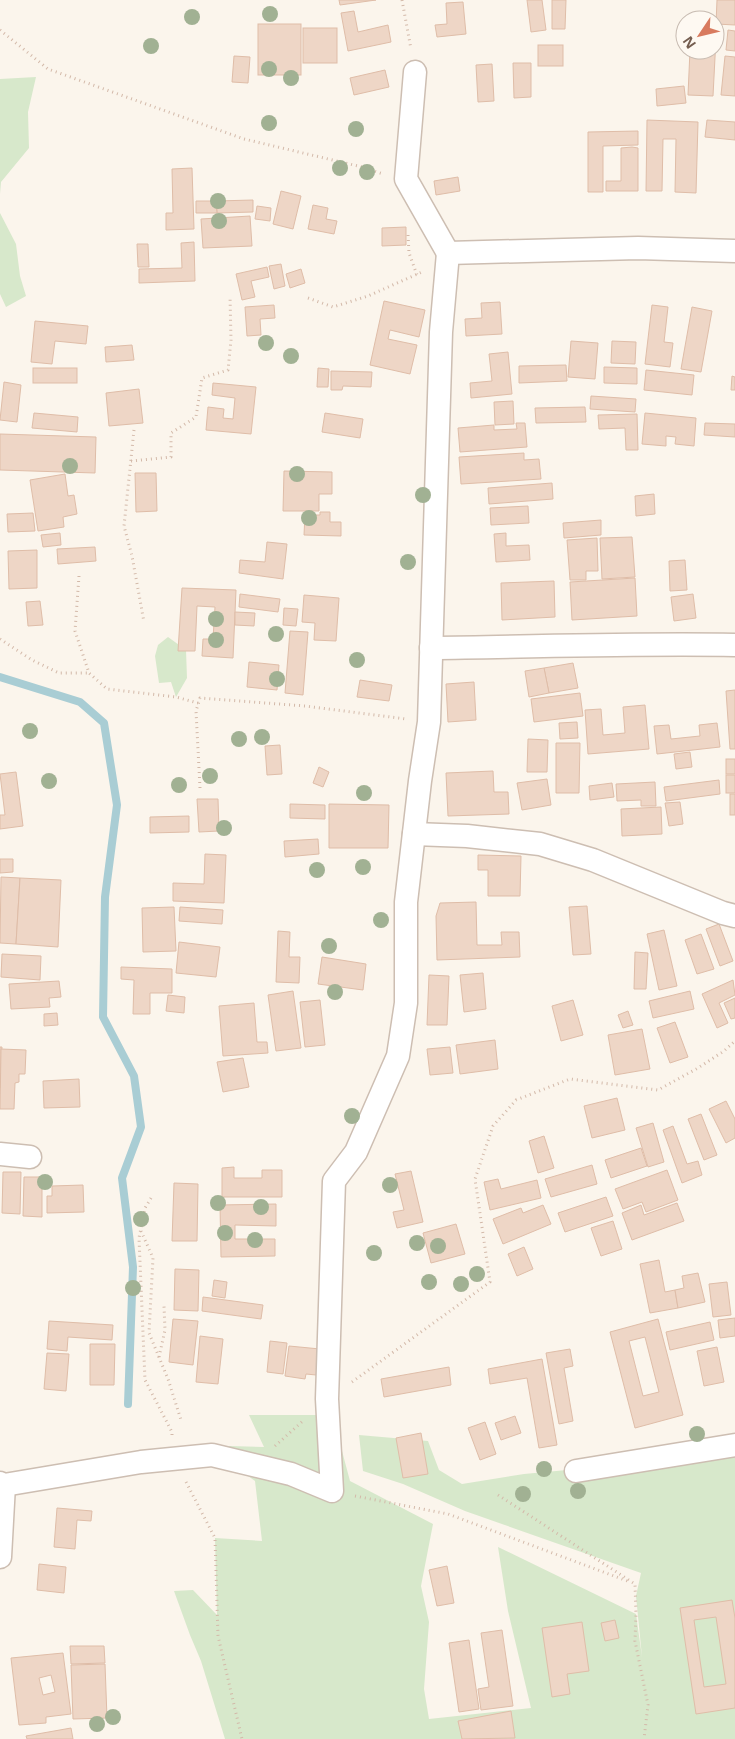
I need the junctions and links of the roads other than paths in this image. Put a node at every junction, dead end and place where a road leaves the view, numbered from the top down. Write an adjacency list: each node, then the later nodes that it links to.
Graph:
1 (415, 72): 3 (street)
2 (735, 251): 3 (street)
3 (448, 253): 5 (street)
4 (735, 645): 5 (street)
5 (431, 648): 6 (street)
6 (414, 834): 7 (street); 12 (street)
7 (735, 916)
8 (0, 1154): 9 (street)
9 (30, 1157)
10 (735, 1445): 11 (street)
11 (576, 1471)
12 (2, 1484): 13 (street)
13 (0, 1556)

